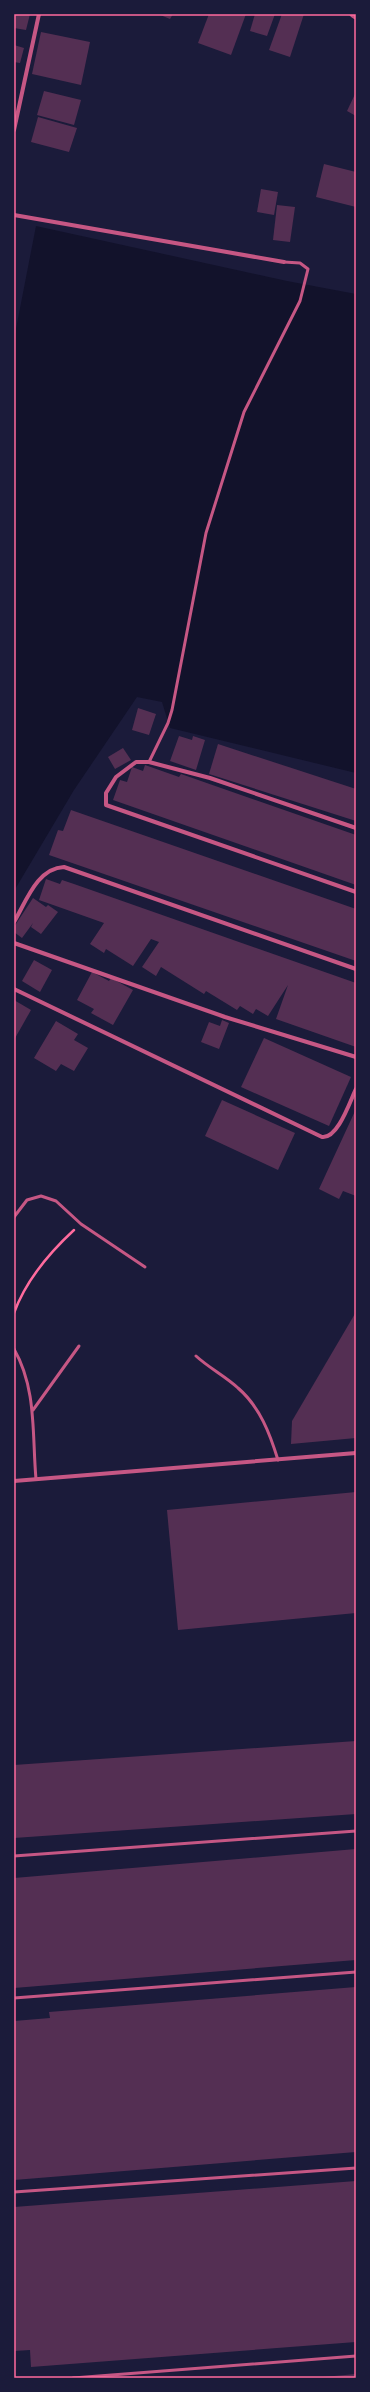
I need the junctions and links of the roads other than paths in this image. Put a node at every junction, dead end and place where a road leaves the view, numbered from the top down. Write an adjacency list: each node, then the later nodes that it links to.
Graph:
1 (39, 14): 4 (street)
2 (354, 14): 3 (street)
3 (356, 16)
4 (14, 130)
5 (14, 215): 6 (street)
6 (284, 262): 7 (lane)
7 (149, 762): 8 (street); 9 (street)
8 (356, 828)
9 (356, 892)
10 (14, 922): 12 (street)
11 (14, 943): 14 (street)
12 (356, 969)
13 (14, 989): 15 (street)
14 (356, 1058)
15 (356, 1089)
16 (14, 1217): 17 (lane)
17 (145, 1267)
18 (79, 1346): 21 (lane)
19 (14, 1350): 21 (lane)
20 (196, 1356): 23 (lane)
21 (33, 1410): 24 (lane)
22 (356, 1453): 23 (street)
23 (278, 1461): 24 (street)
24 (36, 1479): 25 (street)
25 (14, 1481)
26 (356, 1831): 27 (lane)
27 (14, 1856)
28 (356, 1972): 29 (lane)
29 (14, 1998)
30 (356, 2168): 31 (lane)
31 (14, 2192)
32 (356, 2356): 33 (lane)
33 (73, 2378)

